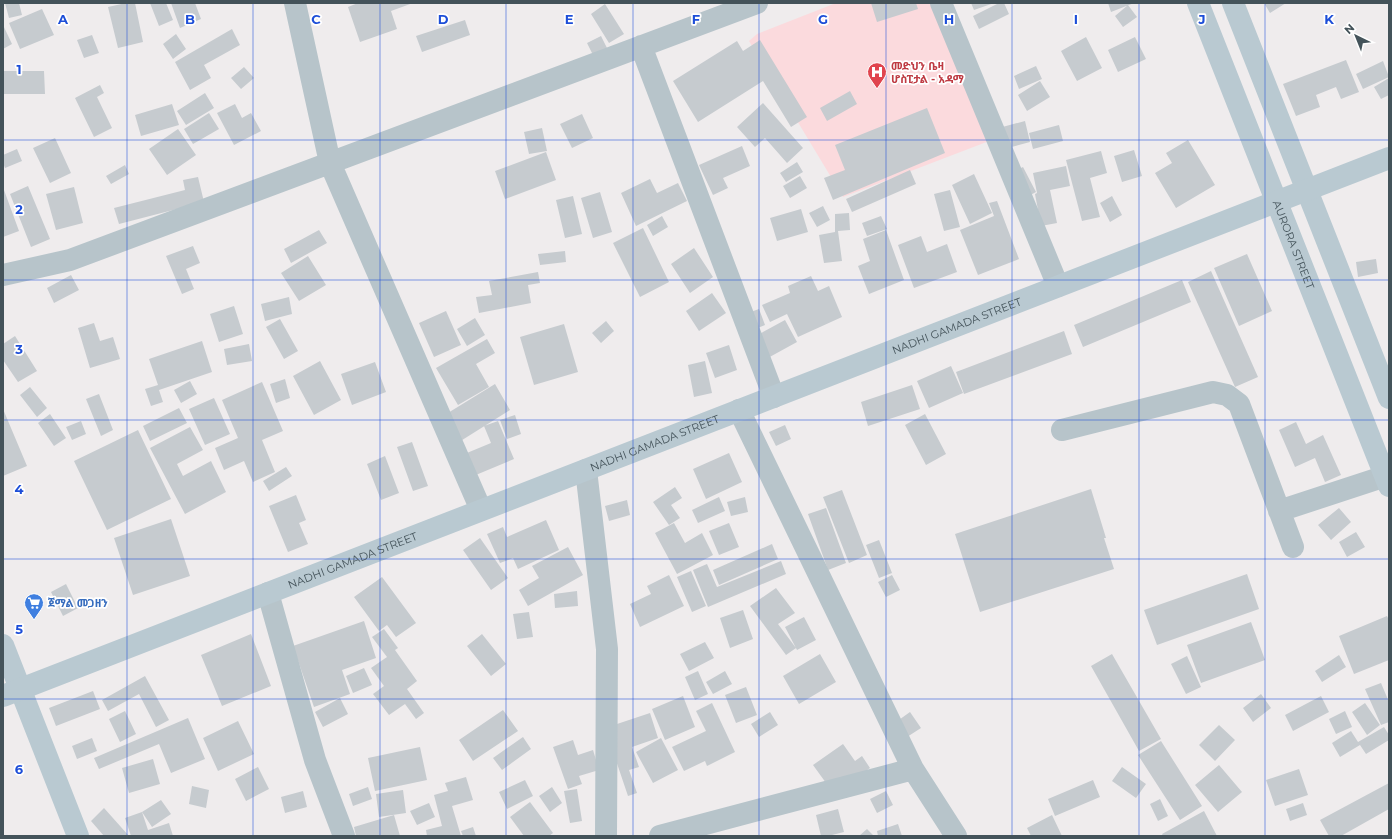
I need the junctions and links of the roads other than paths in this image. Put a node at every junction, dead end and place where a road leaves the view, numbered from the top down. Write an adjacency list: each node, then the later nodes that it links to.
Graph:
1 (295, 3): 8 (street)
2 (941, 3): 12 (street)
3 (1198, 3): 10 (street, AURORA STREET)
4 (1233, 3): 9 (street)
5 (749, 4): 6 (street)
6 (641, 46): 8 (street); 13 (street)
7 (1389, 158): 9 (street, NADHI GAMADA STREET)
8 (330, 163): 11 (street); 19 (street)
9 (1306, 190): 10 (street, NADHI GAMADA STREET); 14 (street)
10 (1276, 202): 12 (street, NADHI GAMADA STREET); 18 (street, AURORA STREET)
11 (3, 275)
12 (1058, 286): 13 (street, NADHI GAMADA STREET)
13 (774, 397): 15 (street, NADHI GAMADA STREET)
14 (1389, 398)
15 (738, 410): 17 (street, NADHI GAMADA STREET); 25 (street)
16 (1062, 430): 20 (street)
17 (586, 470): 19 (street, NADHI GAMADA STREET); 28 (street)
18 (1388, 479): 20 (street)
19 (481, 510): 22 (street, NADHI GAMADA STREET)
20 (1279, 511): 21 (street)
21 (1293, 547)
22 (268, 593): 24 (street, NADHI GAMADA STREET); 27 (street)
23 (3, 645): 24 (street)
24 (12, 693): 26 (street)
25 (913, 769): 29 (street); 30 (street)
26 (78, 836)
27 (344, 836)
28 (606, 836)
29 (660, 836)
30 (956, 836)

